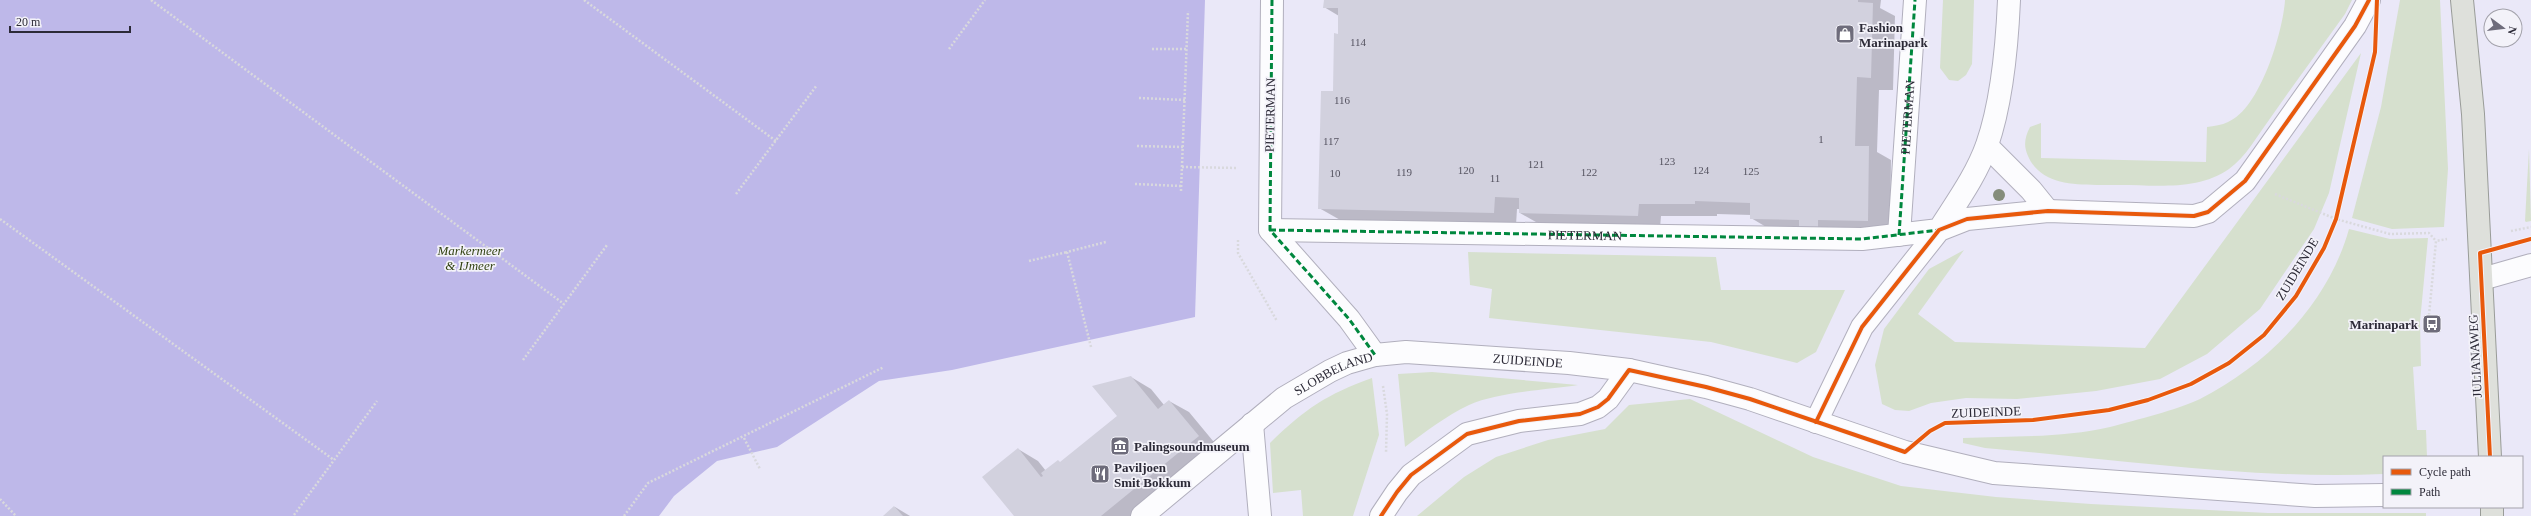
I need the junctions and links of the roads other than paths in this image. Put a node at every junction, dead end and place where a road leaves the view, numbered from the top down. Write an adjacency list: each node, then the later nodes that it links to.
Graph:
1 (1272, 0): 8 (street, PIETERMAN)
2 (1915, 0): 10 (street, PIETERMAN)
3 (2009, 0): 6 (street)
4 (2369, 0): 7 (street, PIETERMAN)
5 (2462, 0): 12 (main road, JULIANAWEG)
6 (1987, 146): 7 (street); 9 (street)
7 (2048, 211): 9 (street, PIETERMAN)
8 (1270, 230): 10 (street, PIETERMAN); 14 (street)
9 (1939, 230): 10 (street, PIETERMAN); 16 (street)
10 (1899, 235)
11 (2531, 265): 12 (street)
12 (2482, 279): 18 (main road, JULIANAWEG)
13 (1426, 352): 14 (street, SLOBBELAND); 15 (street, ZUIDEINDE)
14 (1375, 355): 17 (street, SLOBBELAND)
15 (1628, 370): 16 (street, ZUIDEINDE); 22 (street)
16 (1816, 422): 19 (street, ZUIDEINDE)
17 (1252, 424): 20 (street, SLOBBELAND); 21 (street)
18 (2490, 456)
19 (2383, 495)
20 (1142, 516)
21 (1260, 516)
22 (1381, 516)

